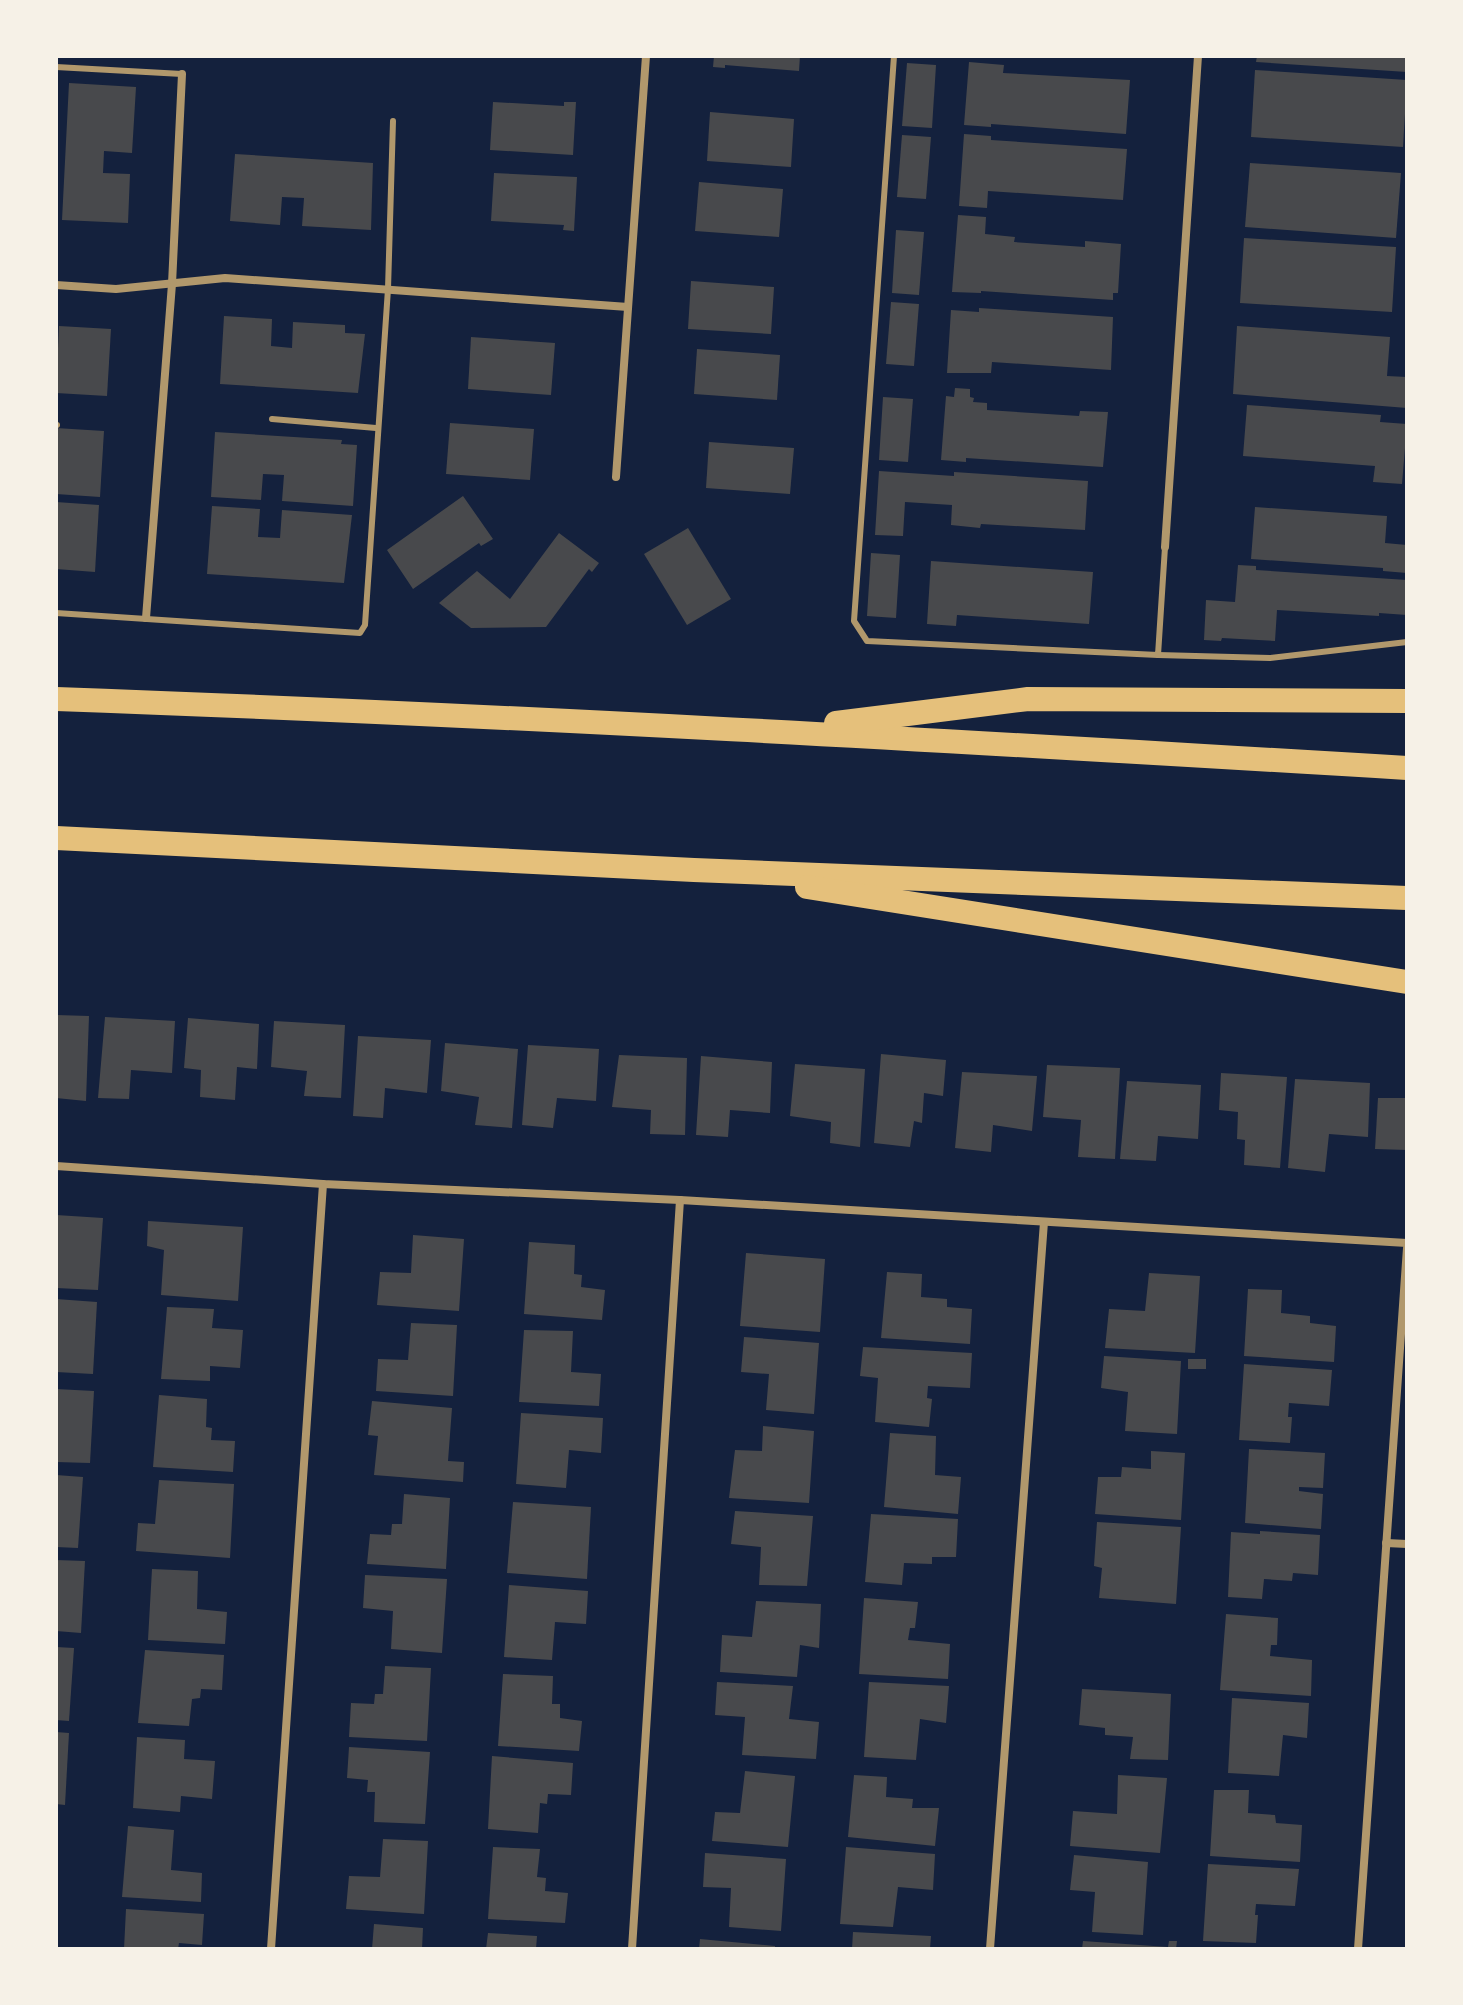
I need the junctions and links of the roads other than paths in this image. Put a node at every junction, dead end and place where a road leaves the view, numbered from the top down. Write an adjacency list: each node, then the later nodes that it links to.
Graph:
1 (646, 56): 10 (street)
2 (894, 56): 18 (lane)
3 (1198, 56): 14 (street)
4 (56, 67): 5 (lane)
5 (182, 74): 7 (street)
6 (393, 121): 9 (lane)
7 (172, 284): 8 (street); 9 (street); 16 (street)
8 (56, 285)
9 (388, 289): 10 (street); 12 (lane)
10 (628, 307): 13 (street)
11 (272, 419): 12 (lane)
12 (376, 428): 16 (lane)
13 (616, 477)
14 (1165, 547): 18 (lane)
15 (56, 613): 16 (lane)
16 (146, 618)
17 (1407, 642): 18 (lane)
18 (1158, 655)
19 (56, 699): 21 (highway)
20 (1407, 701): 21 (highway)
21 (778, 730): 22 (highway)
22 (1407, 768)
23 (56, 838): 24 (highway)
24 (694, 870): 25 (highway); 26 (highway)
25 (1407, 898)
26 (1407, 982)
27 (56, 1166): 28 (street)
28 (323, 1184): 29 (street); 34 (street)
29 (680, 1200): 30 (street); 35 (street)
30 (1044, 1222): 31 (street); 36 (street)
31 (1407, 1246): 32 (street)
32 (1386, 1543): 33 (street); 37 (street)
33 (1407, 1544)
34 (271, 1949)
35 (632, 1949)
36 (990, 1949)
37 (1358, 1949)

